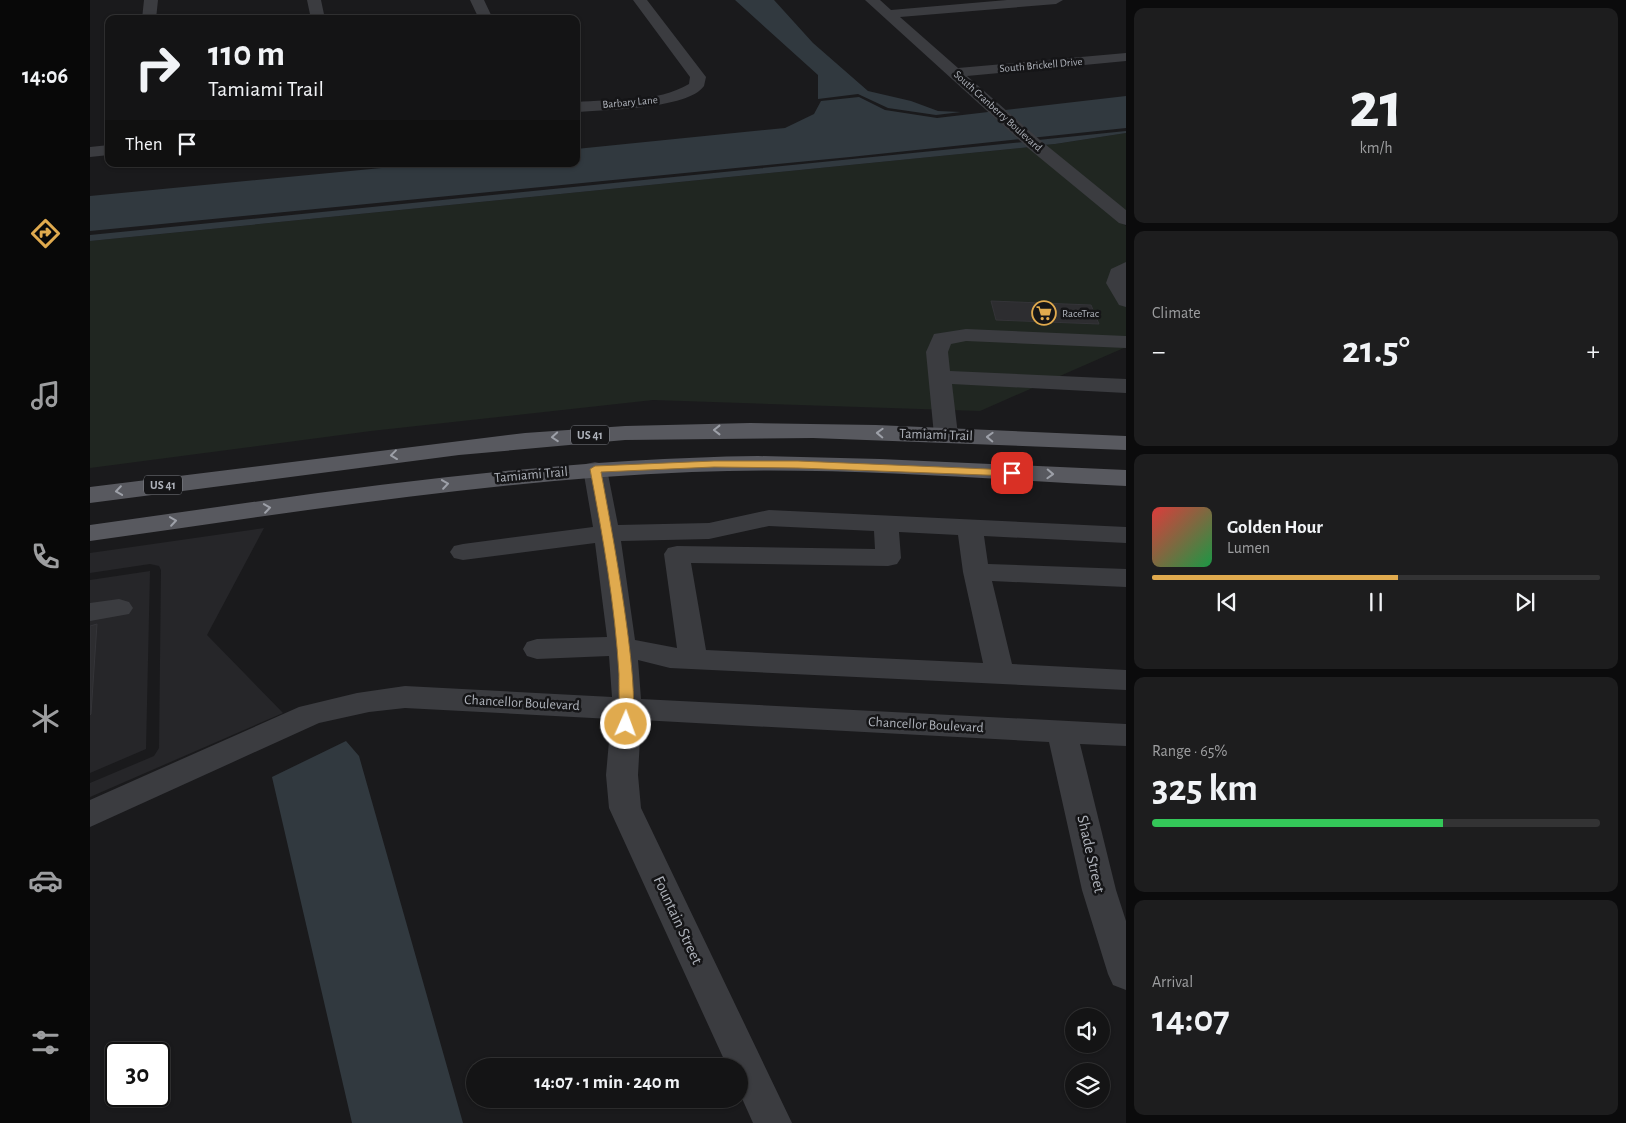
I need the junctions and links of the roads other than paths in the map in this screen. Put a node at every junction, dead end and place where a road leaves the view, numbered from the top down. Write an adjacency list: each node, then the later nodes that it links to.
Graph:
1 (150, 0): 8 (street)
2 (314, 0): 9 (street)
3 (477, 0): 10 (street)
4 (640, 0): 13 (street, Barbary Lane)
5 (872, 0): 7 (street, South Cranberry Boulevard)
6 (1056, 0): 7 (street)
7 (888, 14): 12 (street, South Cranberry Boulevard)
8 (150, 15)
9 (317, 15)
10 (484, 15)
11 (1126, 57): 12 (street, South Brickell Drive)
12 (955, 73): 16 (street, South Cranberry Boulevard)
13 (580, 107)
14 (105, 150): 15 (street)
15 (90, 152)
16 (1126, 219)
17 (1126, 268): 18 (street)
18 (1126, 301)
19 (1126, 342): 20 (street)
20 (940, 377): 21 (street); 22 (street)
21 (1126, 386)
22 (946, 435): 23 (main road, Tamiami Trail / US 41, one-way to 22); 26 (main road, Tamiami Trail / US 41, one-way to 26)
23 (1126, 442)
24 (595, 469): 25 (main road, Tamiami Trail, one-way to 25); 29 (main road, Tamiami Trail, one-way to 24); 30 (street, Fountain Street)
25 (1126, 478)
26 (90, 495)
27 (886, 524): 28 (street); 30 (street); 39 (street)
28 (970, 528): 31 (street); 33 (street)
29 (90, 533)
30 (607, 533): 32 (street); 37 (street, Fountain Street)
31 (1126, 535)
32 (462, 552)
33 (976, 572): 34 (street); 40 (street)
34 (1126, 578)
35 (119, 608): 36 (street)
36 (90, 612)
37 (622, 646): 38 (street); 39 (street); 42 (street, Fountain Street)
38 (537, 649)
39 (693, 659): 40 (street)
40 (1000, 674): 41 (street)
41 (1126, 680)
42 (627, 709): 43 (street, Chancellor Boulevard); 45 (street, Chancellor Boulevard); 47 (street, Fountain Street)
43 (1062, 732): 44 (street, Chancellor Boulevard); 46 (street, Shade Street)
44 (1126, 735)
45 (90, 814)
46 (1126, 974)
47 (773, 1123)

